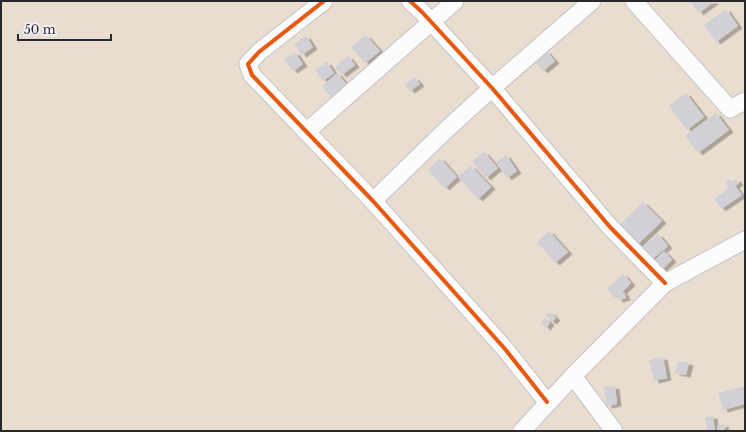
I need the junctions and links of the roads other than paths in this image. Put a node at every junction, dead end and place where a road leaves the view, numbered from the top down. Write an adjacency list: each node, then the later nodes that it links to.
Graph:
1 (324, 1): 9 (street)
2 (410, 1): 6 (street)
3 (455, 1): 6 (street)
4 (592, 1): 7 (street)
5 (634, 1): 8 (street)
6 (431, 21): 7 (street); 9 (street)
7 (492, 88): 10 (street); 12 (street)
8 (745, 101)
9 (306, 132): 10 (street)
10 (373, 201): 14 (street)
11 (745, 240): 12 (street)
12 (665, 283): 13 (street)
13 (572, 376): 14 (street); 16 (street)
14 (548, 402): 15 (street)
15 (522, 431)
16 (614, 431)

